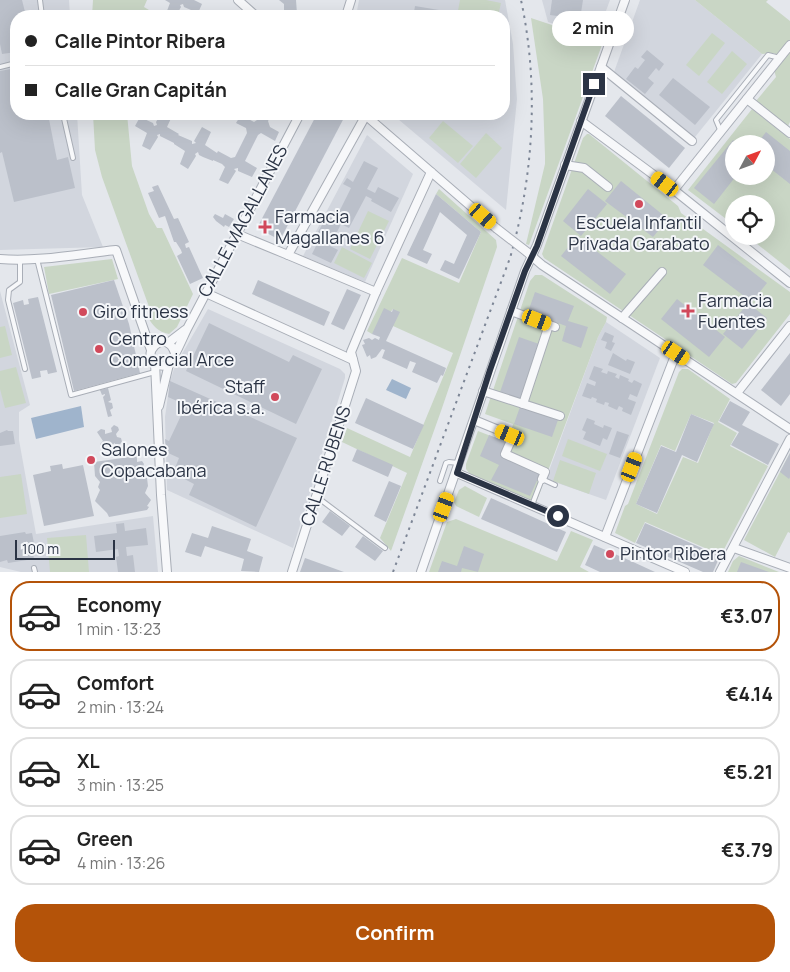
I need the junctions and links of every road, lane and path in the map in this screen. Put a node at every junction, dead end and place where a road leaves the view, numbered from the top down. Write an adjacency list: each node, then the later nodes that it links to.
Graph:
1 (238, 0): 3 (street)
2 (625, 0): 6 (street)
3 (249, 10)
4 (790, 45): 5 (street)
5 (780, 58): 7 (street); 13 (lane)
6 (600, 67): 12 (street); 15 (street)
7 (748, 99): 13 (street); 14 (street)
8 (64, 120): 16 (lane)
9 (297, 120): 21 (street, CALLE MAGALLANES)
10 (362, 120): 23 (street)
11 (372, 120): 18 (street)
12 (581, 121): 17 (street); 20 (street)
13 (721, 132): 20 (street)
14 (790, 133)
15 (692, 141)
16 (73, 158)
17 (566, 164): 19 (street); 22 (street)
18 (431, 172): 22 (street, bridge); 29 (street, CALLE RUBENS)
19 (608, 187)
20 (674, 190): 28 (street)
21 (237, 234): 23 (street); 30 (street, CALLE MAGALLANES)
22 (529, 254): 31 (street); 32 (street)
23 (288, 255): 29 (street)
24 (0, 259): 26 (street)
25 (37, 259): 26 (street); 33 (street); 44 (lane)
26 (20, 260): 43 (lane)
27 (662, 272): 32 (street)
28 (790, 283)
29 (376, 292): 40 (street, CALLE RUBENS)
30 (206, 293): 35 (street, CALLE MAGALLANES); 40 (street)
31 (511, 311): 45 (street); 47 (street)
32 (622, 318): 39 (street)
33 (142, 323): 36 (street); 37 (street)
34 (790, 326): 46 (street)
35 (187, 329): 36 (street, CALLE MAGALLANES); 38 (street, CALLE MAGALLANES)
36 (164, 342): 37 (street); 38 (street)
37 (151, 350): 41 (street)
38 (174, 353): 42 (street)
39 (676, 353): 46 (street); 60 (street)
40 (353, 360): 58 (street, CALLE RUBENS)
41 (155, 363): 42 (street); 44 (street)
42 (168, 364): 48 (street)
43 (25, 369)
44 (155, 372): 48 (street)
45 (483, 391): 47 (street); 50 (street)
46 (737, 393): 51 (street)
47 (524, 404): 49 (street)
48 (157, 415): 64 (street)
49 (560, 416)
50 (474, 420): 53 (street); 55 (street)
51 (790, 429)
52 (790, 439): 62 (street)
53 (460, 464): 54 (street); 56 (lane)
54 (457, 473): 59 (street); 66 (street)
55 (542, 479): 57 (lane); 59 (lane)
56 (440, 481)
57 (556, 484)
58 (316, 497): 61 (lane); 65 (street, CALLE RUBENS)
59 (532, 505): 60 (street)
60 (605, 537): 67 (street)
61 (385, 548)
62 (734, 548): 63 (street); 68 (street)
63 (790, 568)
64 (167, 572)
65 (292, 572)
66 (421, 572)
67 (685, 572)
68 (720, 572)

